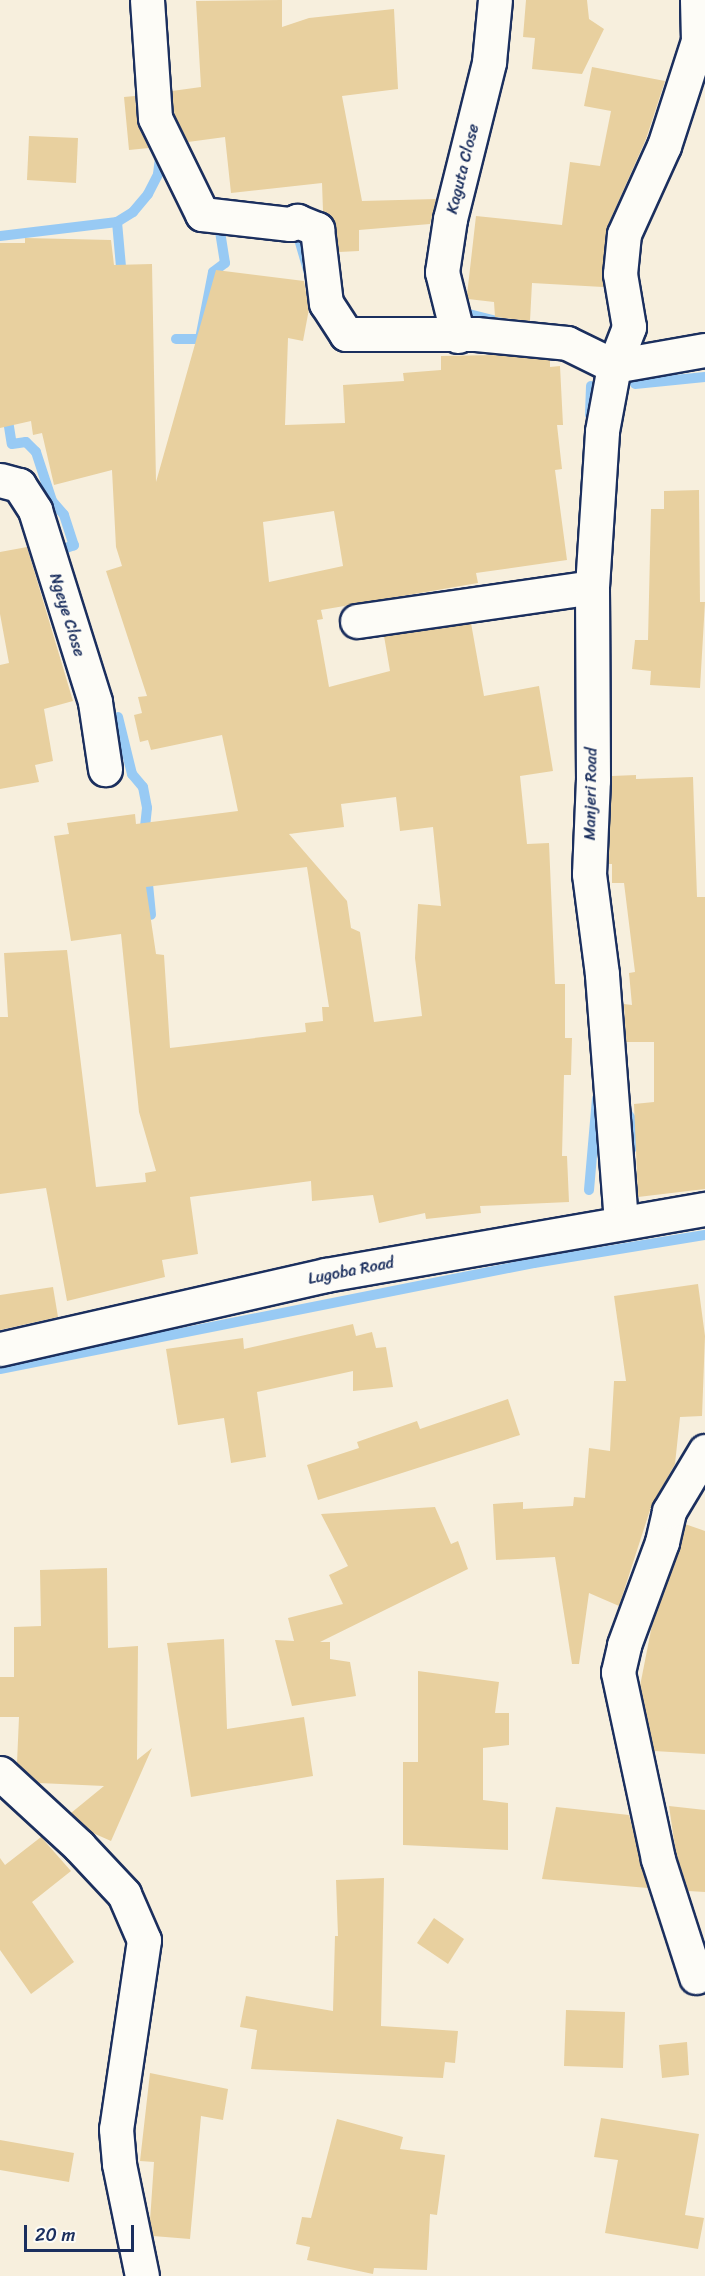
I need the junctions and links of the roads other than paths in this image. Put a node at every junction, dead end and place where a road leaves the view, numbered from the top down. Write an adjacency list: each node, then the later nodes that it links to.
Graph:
1 (147, 0): 4 (street)
2 (495, 0): 4 (street, Kaguta Close)
3 (697, 0): 6 (street, Manjeri Road)
4 (458, 336): 6 (street)
5 (705, 350): 6 (street)
6 (614, 366): 8 (street, Manjeri Road)
7 (0, 480): 10 (street, Ngeye Close)
8 (592, 587): 9 (street); 12 (street, Manjeri Road)
9 (357, 621)
10 (105, 769)
11 (705, 1209): 12 (street, Lugoba Road)
12 (621, 1222): 13 (street, Lugoba Road)
13 (0, 1349)
14 (705, 1451): 16 (street)
15 (0, 1773): 17 (street)
16 (696, 1977)
17 (142, 2276)

